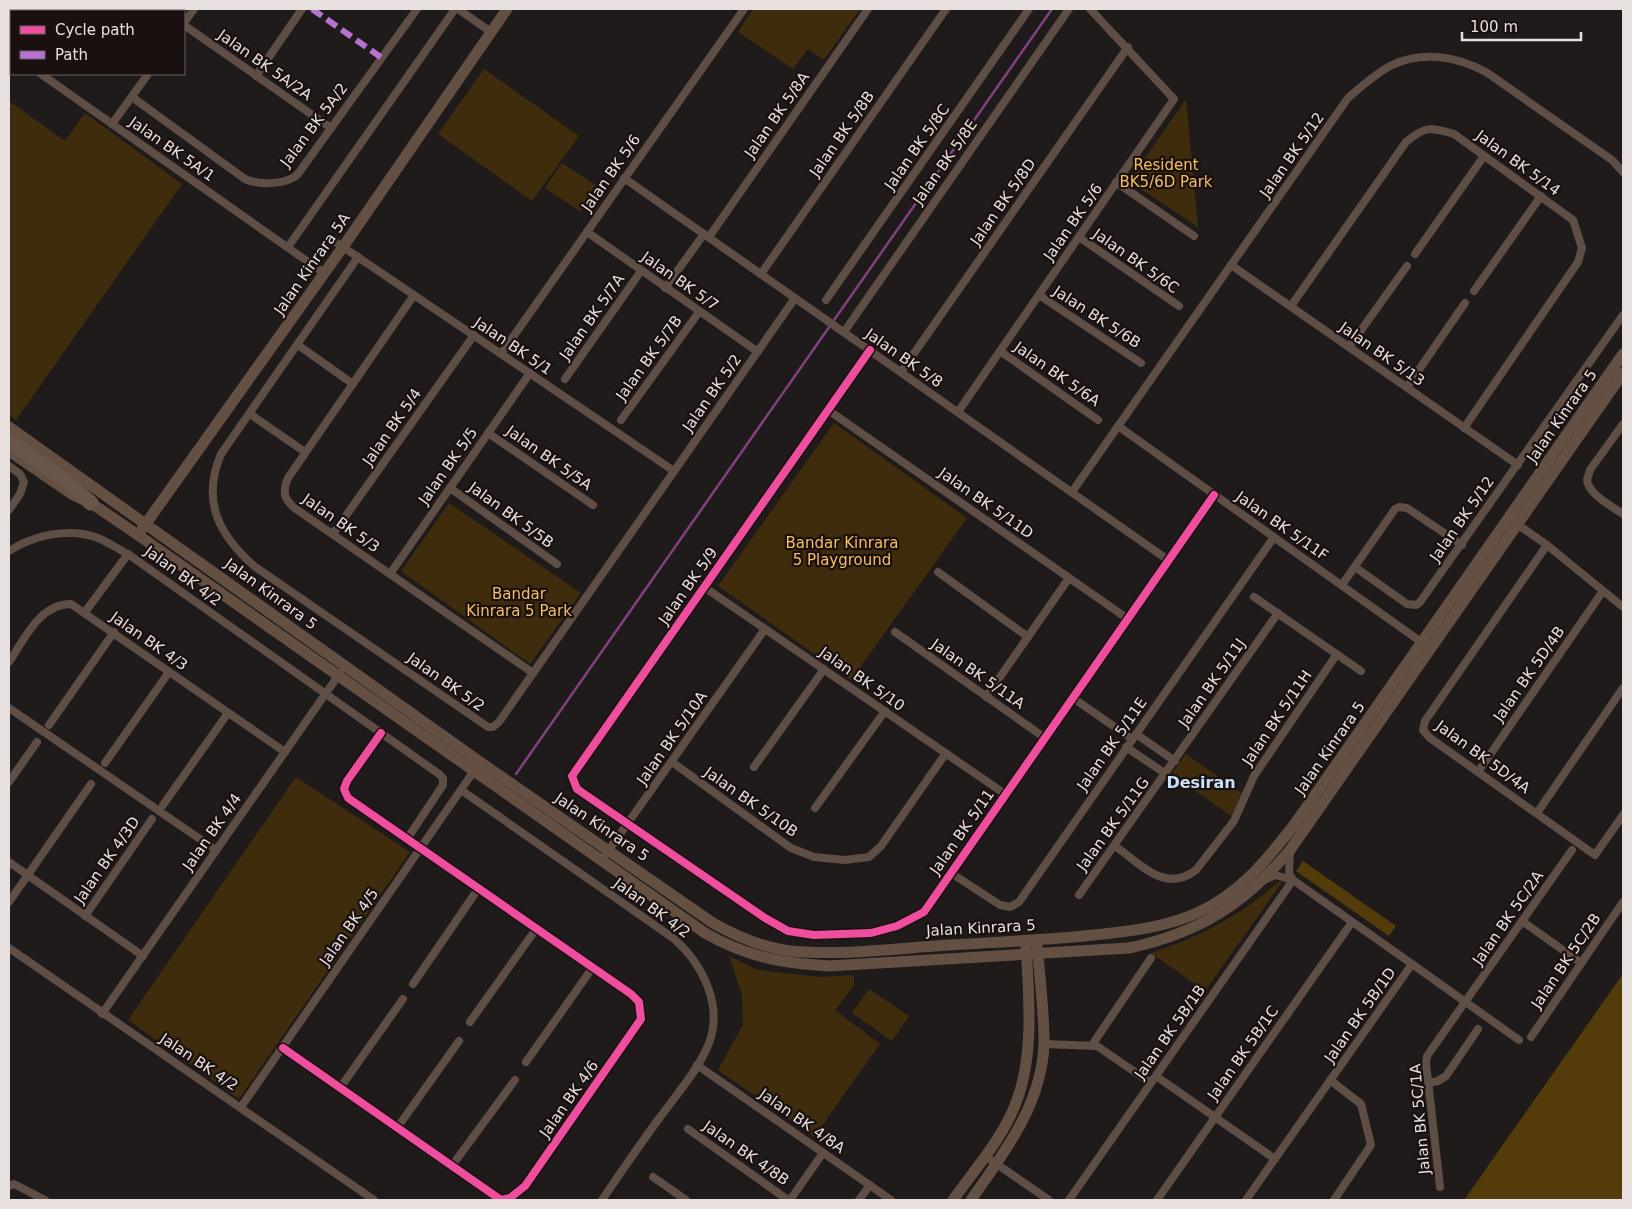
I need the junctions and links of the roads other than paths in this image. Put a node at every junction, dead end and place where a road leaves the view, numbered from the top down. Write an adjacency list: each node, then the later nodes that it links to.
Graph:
1 (194, 9): 13 (street)
2 (302, 9): 19 (street)
3 (417, 9): 22 (street, Jalan BK 5A/2)
4 (457, 9): 15 (street); 33 (street)
5 (500, 9): 15 (main road, Jalan Kinrara 5A)
6 (507, 9): 15 (main road, Jalan Kinrara 5A)
7 (744, 9): 25 (street, Jalan BK 5/6)
8 (868, 9): 29 (street, Jalan BK 5/8A)
9 (946, 9): 40 (street, Jalan BK 5/8B)
10 (1029, 9): 46 (street, Jalan BK 5/8C)
11 (1069, 9): 52 (street, Jalan BK 5/8E)
12 (1090, 9): 16 (street, Jalan BK 5/6)
13 (185, 22)
14 (185, 25): 19 (street, Jalan BK 5A/2A)
15 (489, 30): 32 (main road, Jalan Kinrara 5A)
16 (1128, 47): 26 (street, Jalan BK 5/6); 62 (street, Jalan BK 5/8D)
17 (42, 75): 21 (street, Jalan BK 5A/1)
18 (147, 75): 20 (street)
19 (256, 76): 22 (street, Jalan BK 5A/2A)
20 (132, 97): 21 (street); 22 (street, Jalan BK 5A/2)
21 (112, 124): 33 (street, Jalan BK 5A/1)
22 (331, 128)
23 (1484, 156): 27 (street, Jalan BK 5/14); 34 (street); 49 (street, Jalan BK 5/14)
24 (1623, 172): 36 (street, Jalan BK 5/12)
25 (624, 178): 28 (street, Jalan BK 5/6); 29 (street, Jalan BK 5/8)
26 (1116, 182): 30 (street); 31 (street, Jalan BK 5/6)
27 (1540, 196): 42 (street); 76 (street, Jalan BK 5/14)
28 (587, 232): 39 (street, Jalan BK 5/7); 59 (street, Jalan BK 5/6)
29 (706, 235): 40 (street, Jalan BK 5/8); 41 (street, Jalan BK 5/8A)
30 (1194, 236)
31 (1079, 237): 44 (street, Jalan BK 5/6); 48 (street, Jalan BK 5/6C)
32 (340, 245): 35 (street, Jalan BK 5/1); 38 (main road, Jalan Kinrara 5A)
33 (288, 247): 38 (street, Jalan BK 5A/1)
34 (1415, 254)
35 (358, 257): 43 (street, Jalan BK 5/1); 54 (street, Jalan BK 5/2)
36 (1231, 264): 49 (street, Jalan BK 5/13); 74 (street, Jalan BK 5/12)
37 (1406, 266): 55 (street)
38 (322, 271): 89 (main road, Jalan Kinrara 5A)
39 (641, 271): 41 (street, Jalan BK 5/7); 65 (street, Jalan BK 5/7A)
40 (761, 274): 45 (street, Jalan BK 5/8)
41 (665, 288): 50 (street, Jalan BK 5/7)
42 (1474, 291)
43 (414, 295): 53 (street, Jalan BK 5/1); 66 (street, Jalan BK 5/3)
44 (1038, 295): 57 (street, Jalan BK 5/6); 61 (street, Jalan BK 5/6B)
45 (795, 298): 52 (street, Jalan BK 5/8); 58 (street, Jalan BK 5/2)
46 (826, 300)
47 (1465, 303): 67 (street)
48 (1179, 306)
49 (1291, 306): 55 (street, Jalan BK 5/13)
50 (699, 312): 58 (street, Jalan BK 5/7); 71 (street, Jalan BK 5/7B)
51 (1623, 315): 81 (street, Jalan BK 5/12)
52 (844, 332): 56 (street, Jalan BK 5/8)
53 (474, 335): 59 (street, Jalan BK 5/1); 96 (street, Jalan BK 5/4)
54 (298, 345): 66 (street); 70 (street, Jalan BK 5/2)
55 (1349, 347): 67 (street, Jalan BK 5/13)
56 (870, 350): 62 (street, Jalan BK 5/8); 68 (street, Jalan BK 5/9)
57 (1000, 351): 69 (street, Jalan BK 5/6); 72 (street, Jalan BK 5/6A)
58 (758, 352): 83 (street, Jalan BK 5/2)
59 (501, 354): 63 (street, Jalan BK 5/1)
60 (1622, 357): 93 (main road, Jalan Kinrara 5)
61 (1141, 363)
62 (901, 372): 69 (street, Jalan BK 5/8)
63 (530, 373): 77 (street, Jalan BK 5/5); 83 (street, Jalan BK 5/1)
64 (1623, 373): 93 (main road, Jalan Kinrara 5)
65 (565, 379)
66 (353, 384): 80 (street, Jalan BK 5/3)
67 (1406, 387): 76 (street, Jalan BK 5/13)
68 (828, 410): 108 (street, Jalan BK 5/11D); 109 (street, Jalan BK 5/9)
69 (958, 412): 85 (street, Jalan BK 5/8)
70 (250, 414): 80 (street); 128 (street, Jalan BK 5/2)
71 (621, 420)
72 (1098, 420)
73 (1623, 424): 92 (street)
74 (1118, 426): 85 (street, Jalan BK 5/12); 86 (street, Jalan BK 5/11F)
75 (9, 427): 91 (main road, Jalan Kinrara 5)
76 (1464, 428): 81 (street, Jalan BK 5/13)
77 (488, 433): 84 (street, Jalan BK 5/5); 88 (street, Jalan BK 5/5A)
78 (9, 441): 87 (highway)
79 (9, 451): 87 (main road, Jalan Kinrara 5)
80 (305, 452): 96 (street, Jalan BK 5/3)
81 (1518, 465): 99 (street, Jalan BK 5/12)
82 (9, 466): 90 (street)
83 (674, 471): 128 (street, Jalan BK 5/2)
84 (450, 488): 104 (street, Jalan BK 5/5B); 107 (street, Jalan BK 5/5)
85 (1072, 492): 103 (street, Jalan BK 5/8)
86 (1214, 495): 98 (street, Jalan BK 5/11F); 103 (street, Jalan BK 5/11)
87 (91, 503): 95 (main road, Jalan Kinrara 5)
88 (593, 505)
89 (156, 506): 91 (main road); 94 (main road, Jalan Kinrara 5A); 97 (main road)
90 (9, 510)
91 (129, 512): 94 (main road, Jalan Kinrara 5)
92 (1623, 514)
93 (1513, 521): 100 (street); 121 (main road, Jalan Kinrara 5)
94 (144, 522): 95 (main road, Jalan Kinrara 5A); 97 (main road, Jalan Kinrara 5)
95 (136, 533): 125 (main road, Jalan Kinrara 5)
96 (333, 534): 107 (street, Jalan BK 5/3)
97 (163, 535): 125 (main road, Jalan Kinrara 5)
98 (1274, 537): 110 (street, Jalan BK 5/11F); 138 (street, Jalan BK 5/11E)
99 (1462, 545): 105 (street, Jalan BK 5/12); 105 (street)
100 (1547, 545): 111 (street); 150 (street, Jalan BK 5D/4A)
101 (9, 551): 102 (street, Jalan BK 4/2)
102 (128, 554): 114 (street); 130 (street, Jalan BK 4/2)
103 (1168, 560): 116 (street, Jalan BK 5/11)
104 (557, 564)
105 (1355, 567): 110 (street)
106 (938, 572): 120 (street)
107 (390, 574): 128 (street, Jalan BK 5/3)
108 (1069, 578): 116 (street, Jalan BK 5/11D); 120 (street)
109 (704, 586): 117 (street, Jalan BK 5/10); 160 (street, Jalan BK 5/9)
110 (1342, 586): 121 (street, Jalan BK 5/11F)
111 (1604, 591): 113 (street); 150 (street, Jalan BK 5D/4B)
112 (1254, 597): 115 (street)
113 (1623, 607)
114 (85, 612): 118 (street, Jalan BK 4/3); 123 (street, Jalan BK 4/3)
115 (1278, 613): 122 (street); 144 (street, Jalan BK 5/11J)
116 (1128, 619): 132 (street, Jalan BK 5/11)
117 (765, 629): 124 (street, Jalan BK 5/10); 145 (street, Jalan BK 5/10A)
118 (114, 632): 127 (street, Jalan BK 4/3); 136 (street)
119 (894, 632): 131 (street, Jalan BK 5/11A)
120 (1028, 637): 131 (street)
121 (1426, 645): 166 (main road, Jalan Kinrara 5); 182 (main road, Jalan Kinrara 5)
122 (1337, 654): 126 (street); 162 (street, Jalan BK 5/11H)
123 (9, 662)
124 (824, 669): 134 (street, Jalan BK 5/10); 147 (street)
125 (342, 670): 130 (street, Jalan BK 4/4); 148 (main road, Jalan Kinrara 5)
126 (1361, 671)
127 (169, 672): 135 (street, Jalan BK 4/3); 146 (street)
128 (533, 673)
129 (1623, 689): 157 (street)
130 (325, 695): 137 (street, Jalan BK 4/2); 142 (street, Jalan BK 4/4)
131 (986, 697): 139 (street, Jalan BK 5/11A)
132 (1073, 698): 138 (street); 139 (street, Jalan BK 5/11)
133 (9, 708): 164 (street)
134 (885, 711): 143 (street, Jalan BK 5/10); 156 (street)
135 (228, 713): 142 (street, Jalan BK 4/3); 155 (street)
136 (49, 725)
137 (380, 733): 161 (street, Jalan BK 4/6); 161 (street, Jalan BK 4/2)
138 (1134, 736): 141 (street, Jalan BK 5/11E); 144 (street)
139 (1045, 738): 154 (street, Jalan BK 5/11)
140 (37, 742): 151 (street)
141 (1126, 747): 149 (street); 170 (street, Jalan BK 5/11E)
142 (285, 752): 164 (street, Jalan BK 4/4)
143 (946, 754): 145 (street, Jalan BK 5/10B); 154 (street, Jalan BK 5/10)
144 (1175, 761): 149 (street, Jalan BK 5/11J)
145 (672, 762): 160 (street, Jalan BK 5/10A)
146 (105, 763)
147 (754, 766)
148 (477, 767): 153 (street, Jalan BK 4/5); 165 (main road, Jalan Kinrara 5); 169 (main road, Jalan Kinrara 5)
149 (1168, 772): 162 (street, Jalan BK 5/11G)
150 (1478, 772): 157 (street, Jalan BK 5D/4A)
151 (9, 782)
152 (91, 784): 171 (street)
153 (461, 790): 163 (street, Jalan BK 4/5); 207 (street, Jalan BK 4/2)
154 (1005, 794): 170 (street, Jalan BK 5/11)
155 (163, 805)
156 (815, 808)
157 (1537, 813): 158 (street, Jalan BK 5D/4A)
158 (1623, 816)
159 (152, 819): 178 (street, Jalan BK 4/3D)
160 (627, 825): 165 (street, Jalan BK 5/10A); 170 (street, Jalan BK 5/11)
161 (406, 839): 163 (street, Jalan BK 4/6)
162 (1114, 846): 175 (street, Jalan BK 5/11G)
163 (421, 849): 174 (street, Jalan BK 4/6); 205 (street, Jalan BK 4/5)
164 (216, 850): 187 (street, Jalan BK 4/4)
165 (609, 850): 169 (street, Jalan BK 5/10A); 182 (main road, Jalan Kinrara 5)
166 (1290, 850): 172 (main road, Jalan Kinrara 5); 173 (street)
167 (1572, 850): 179 (street, Jalan BK 5C/2A)
168 (9, 862): 171 (street)
169 (601, 862): 186 (main road, Jalan Kinrara 5)
170 (951, 873)
171 (28, 875): 176 (street); 178 (street)
172 (1266, 879): 173 (street); 184 (main road, Jalan Kinrara 5)
173 (1293, 880): 180 (street, Jalan BK 5B/1D); 209 (street, Jalan BK 5B/1B)
174 (478, 889): 181 (street, Jalan BK 4/6); 194 (street)
175 (1079, 895)
176 (9, 902)
177 (1623, 902): 189 (street, Jalan BK 5C/2B)
178 (85, 916): 187 (street)
179 (1522, 921): 189 (street); 196 (street, Jalan BK 5C/2A)
180 (1352, 922): 190 (street, Jalan BK 5B/1D); 214 (street, Jalan BK 5B/1C)
181 (536, 928): 191 (street, Jalan BK 4/6); 198 (street)
182 (1031, 940): 185 (main road)
183 (9, 948): 197 (street, Jalan BK 4/2)
184 (1063, 951): 185 (main road, Jalan Kinrara 5); 193 (main road)
185 (1032, 952): 186 (main road, Jalan Kinrara 5); 192 (main road); 193 (main road)
186 (1001, 954): 192 (main road)
187 (143, 956): 197 (street, Jalan BK 4/4)
188 (1151, 958): 204 (street)
189 (1581, 963): 200 (street, Jalan BK 5C/2B)
190 (1412, 964): 196 (street); 210 (street, Jalan BK 5B/1D)
191 (593, 967): 206 (street); 221 (street, Jalan BK 4/6)
192 (1027, 973): 218 (main road)
193 (1039, 974): 203 (main road)
194 (413, 984)
195 (403, 999): 212 (street)
196 (1466, 1001): 202 (street); 211 (street, Jalan BK 5C/1A)
197 (102, 1014): 213 (street, Jalan BK 4/2)
198 (470, 1022)
199 (1478, 1029): 211 (street)
200 (1531, 1037)
201 (459, 1040): 215 (street)
202 (1519, 1040)
203 (1044, 1044): 204 (street); 220 (main road)
204 (1092, 1045): 209 (street)
205 (283, 1048): 212 (street, Jalan BK 4/6); 213 (street, Jalan BK 4/5)
206 (526, 1062)
207 (697, 1065): 217 (street, Jalan BK 4/8A); 228 (street, Jalan BK 4/2)
208 (514, 1080): 221 (street)
209 (1154, 1080): 214 (street); 236 (street, Jalan BK 5B/1B)
210 (1330, 1080): 219 (street, Jalan BK 5B/1D); 239 (street)
211 (1429, 1083): 225 (street, Jalan BK 5C/1A)
212 (340, 1088): 215 (street, Jalan BK 4/6)
213 (241, 1107): 227 (street, Jalan BK 4/2)
214 (1215, 1117): 219 (street); 237 (street, Jalan BK 5B/1C)
215 (397, 1128): 221 (street, Jalan BK 4/6)
216 (688, 1129): 230 (street, Jalan BK 4/8B)
217 (823, 1153): 224 (street, Jalan BK 4/8A); 230 (street)
218 (985, 1156): 220 (street); 233 (main road)
219 (1275, 1159): 238 (street, Jalan BK 5B/1D)
220 (997, 1164): 234 (main road); 235 (street)
221 (451, 1167)
222 (653, 1177): 229 (street)
223 (12, 1185): 226 (street)
224 (870, 1185): 231 (street); 232 (street, Jalan BK 4/8A)
225 (1440, 1187)
226 (45, 1200)
227 (374, 1200)
228 (602, 1200)
229 (686, 1200)
230 (789, 1200)
231 (859, 1200)
232 (891, 1200)
233 (953, 1200)
234 (971, 1200)
235 (1049, 1200)
236 (1069, 1200)
237 (1157, 1200)
238 (1246, 1200)
239 (1336, 1200)

